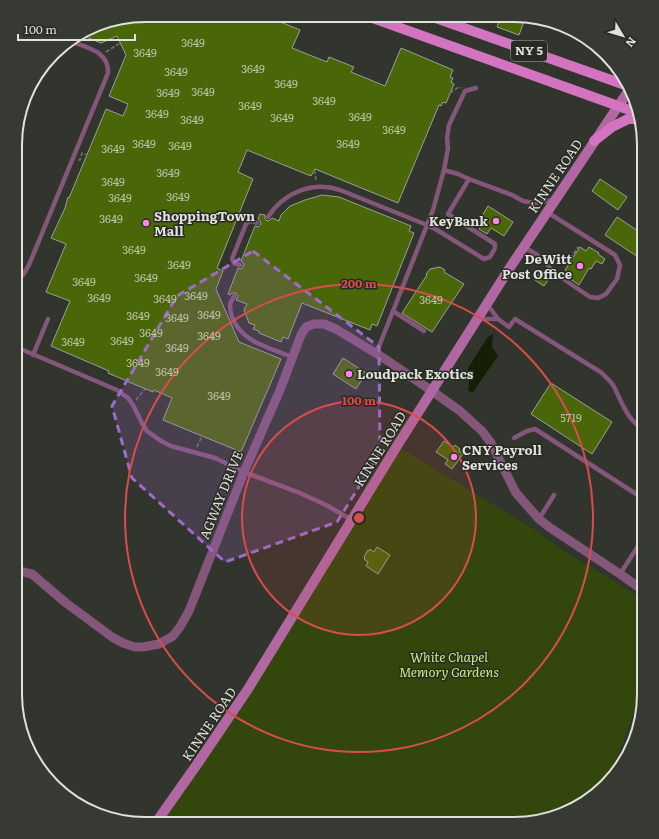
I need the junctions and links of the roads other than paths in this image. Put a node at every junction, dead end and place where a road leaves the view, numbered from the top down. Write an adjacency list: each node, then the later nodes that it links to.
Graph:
1 (384, 22): 7 (main road, NY 5)
2 (447, 22): 4 (main road, NY 5)
3 (76, 43): 20 (lane)
4 (621, 83)
5 (476, 88): 11 (lane)
6 (626, 94): 7 (street, KINNE ROAD)
7 (618, 106): 8 (main road, NY 5); 10 (street, KINNE ROAD)
8 (632, 111)
9 (634, 119): 10 (main road)
10 (594, 141): 13 (street, KINNE ROAD)
11 (444, 170): 12 (lane); 17 (lane)
12 (469, 179): 13 (lane); 17 (lane)
13 (555, 200): 14 (street, KINNE ROAD)
14 (547, 212): 18 (street, KINNE ROAD); 18 (lane)
15 (268, 217): 17 (lane)
16 (257, 223): 19 (lane)
17 (427, 225): 23 (lane)
18 (524, 247): 22 (street, KINNE ROAD)
19 (240, 265)
20 (22, 276)
21 (234, 296): 31 (lane)
22 (487, 304): 25 (street, KINNE ROAD); 26 (lane)
23 (393, 311): 27 (lane); 29 (lane)
24 (48, 319): 30 (lane)
25 (478, 319): 26 (lane); 32 (street, KINNE ROAD)
26 (498, 320): 33 (lane)
27 (424, 331)
28 (22, 350): 30 (lane)
29 (376, 354): 31 (street, AGWAY DRIVE); 32 (street, AGWAY DRIVE)
30 (33, 355): 35 (lane)
31 (292, 357): 35 (street, AGWAY DRIVE)
32 (432, 391): 38 (street, AGWAY DRIVE); 39 (street, KINNE ROAD)
33 (637, 424)
34 (514, 438): 36 (lane)
35 (244, 472): 39 (lane); 41 (street, AGWAY DRIVE)
36 (637, 494)
37 (554, 495): 38 (lane)
38 (539, 519): 42 (street, AGWAY DRIVE)
39 (352, 520): 44 (street, KINNE ROAD)
40 (637, 548): 42 (lane)
41 (22, 572)
42 (620, 574): 43 (street, AGWAY DRIVE)
43 (637, 586)
44 (160, 817)

